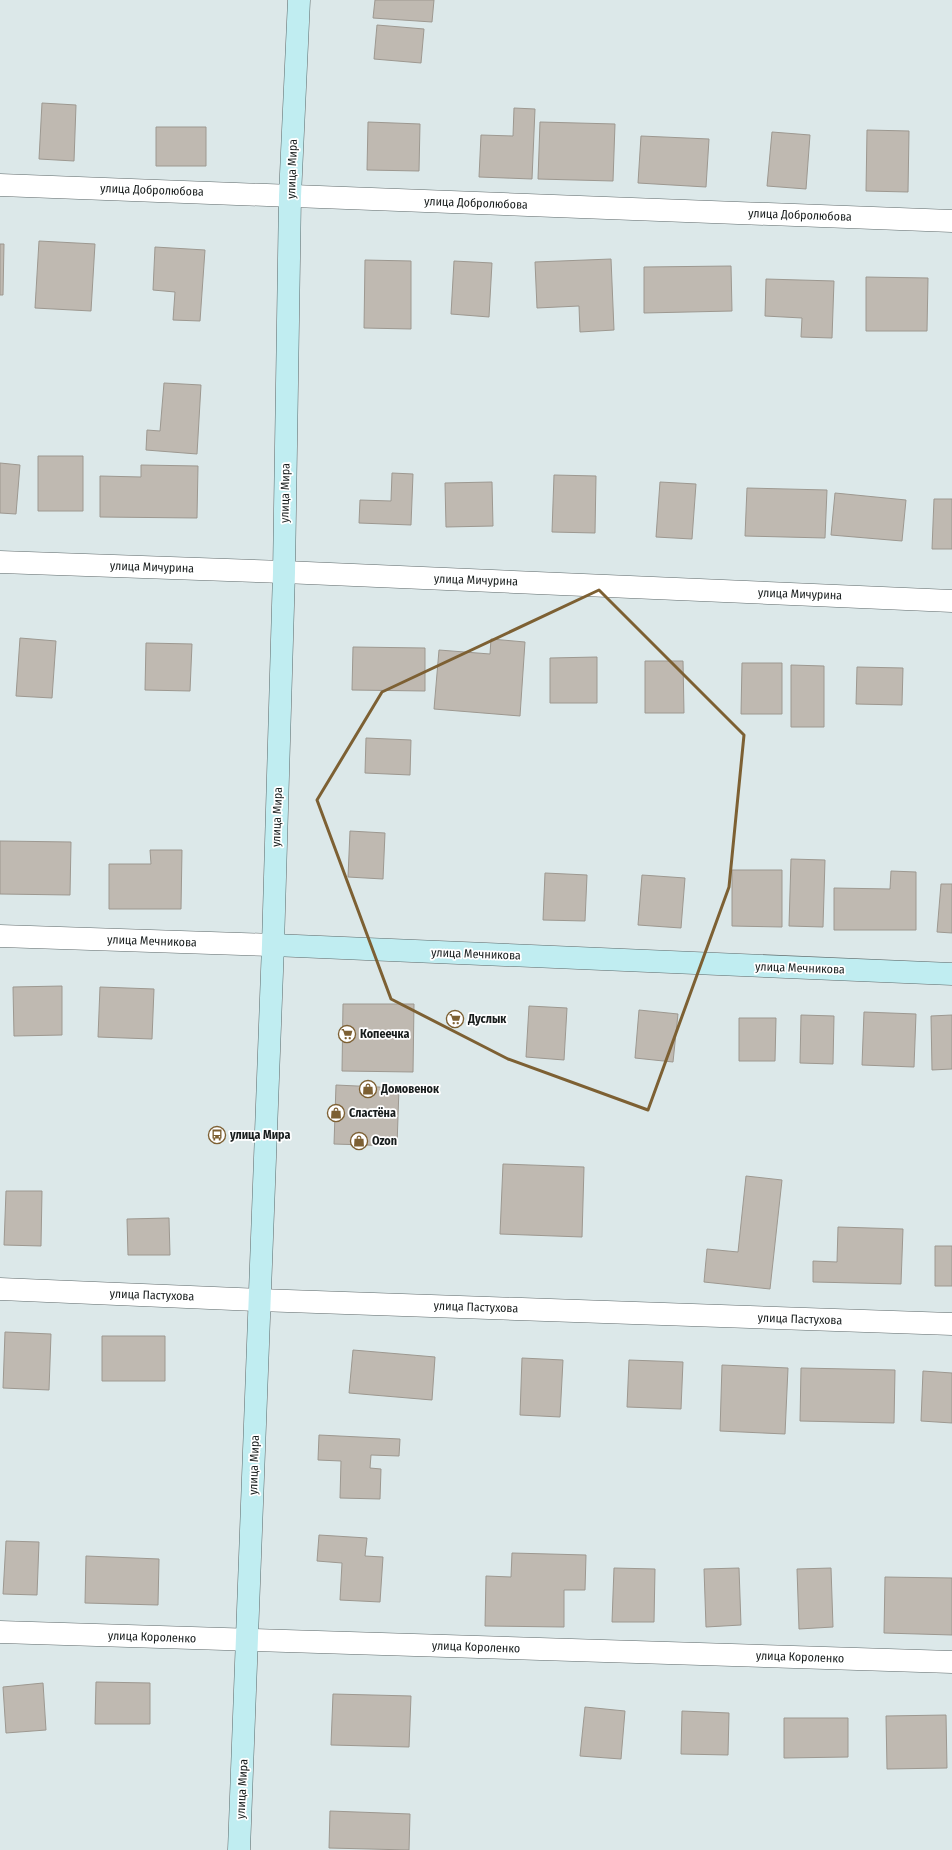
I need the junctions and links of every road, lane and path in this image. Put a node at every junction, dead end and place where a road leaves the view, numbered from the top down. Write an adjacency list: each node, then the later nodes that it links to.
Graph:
1 (299, 0): 3 (main road, улица Мира)
2 (0, 185): 3 (street, улица Добролюбова)
3 (290, 196): 4 (street, улица Добролюбова); 6 (main road, улица Мира)
4 (952, 221)
5 (0, 562): 6 (street, улица Мичурина)
6 (284, 572): 7 (street, улица Мичурина); 9 (main road, улица Мира)
7 (952, 601)
8 (0, 936): 9 (street, улица Мечникова)
9 (273, 945): 10 (main road, улица Мечникова); 12 (main road, улица Мира)
10 (952, 974)
11 (0, 1289): 12 (street, улица Пастухова)
12 (259, 1300): 13 (street, улица Пастухова); 15 (main road, улица Мира)
13 (952, 1324)
14 (0, 1632): 15 (street, улица Короленко)
15 (248, 1640): 16 (street, улица Короленко); 17 (main road, улица Мира)
16 (952, 1662)
17 (239, 1850)

